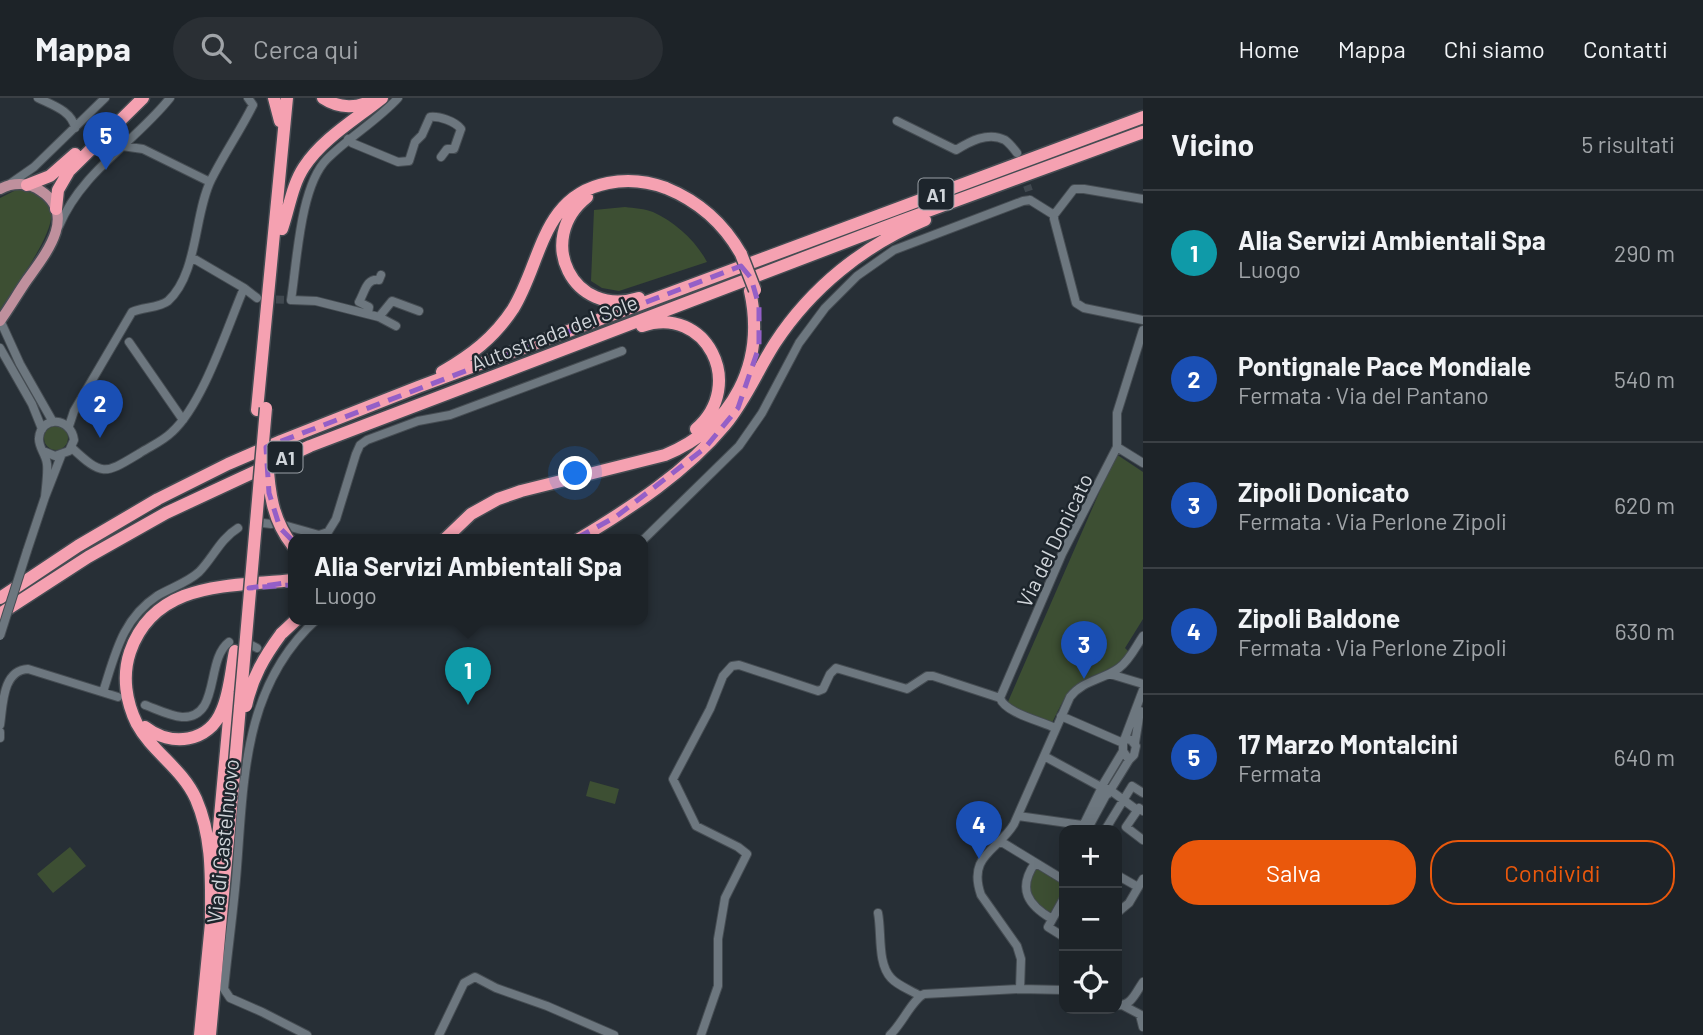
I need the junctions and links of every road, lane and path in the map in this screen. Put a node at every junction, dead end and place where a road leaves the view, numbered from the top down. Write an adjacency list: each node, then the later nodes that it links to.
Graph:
1 (38, 98): 16 (street)
2 (105, 98): 16 (street)
3 (133, 98): 26 (highway)
4 (143, 98): 30 (highway)
5 (170, 98): 17 (street)
6 (248, 98): 25 (street)
7 (274, 98): 24 (highway)
8 (287, 98): 24 (highway)
9 (295, 98): 32 (highway)
10 (323, 98): 11 (highway)
11 (374, 98)
12 (382, 98): 32 (highway)
13 (398, 98): 19 (street)
14 (1143, 117): 37 (highway, Autostrada del Sole / A1)
15 (897, 121): 22 (street)
16 (75, 128): 28 (street)
17 (138, 130): 20 (street); 21 (street)
18 (1143, 132): 27 (highway, Autostrada del Sole / A1)
19 (348, 139): 23 (street); 42 (street)
20 (122, 146): 21 (street); 33 (street)
21 (143, 149): 25 (street)
22 (1017, 153)
23 (441, 157)
24 (281, 169): 54 (highway)
25 (210, 182): 35 (street)
26 (27, 185): 28 (main road); 30 (main road)
27 (996, 187): 48 (highway, Autostrada del Sole / A1); 53 (highway)
28 (3, 188)
29 (1143, 199): 31 (street)
30 (56, 209): 33 (main road)
31 (1054, 215): 45 (street); 70 (street)
32 (282, 229): 54 (highway)
33 (57, 232): 44 (main road)
34 (739, 255): 37 (highway); 39 (highway, bridge); 52 (highway)
35 (191, 257): 38 (street); 57 (street)
36 (381, 275): 42 (street)
37 (685, 287): 52 (highway, Autostrada del Sole / A1)
38 (244, 288): 40 (street); 55 (street)
39 (753, 290): 53 (highway); 63 (highway)
40 (257, 298)
41 (419, 311): 43 (street)
42 (368, 313): 43 (street)
43 (379, 317): 46 (street)
44 (0, 320): 56 (street)
45 (1143, 320)
46 (396, 326)
47 (1143, 330): 59 (street, Via del Donicato)
48 (612, 331): 63 (highway); 75 (highway, Autostrada del Sole / A1)
49 (129, 342): 55 (street)
50 (0, 348): 58 (street)
51 (622, 351): 66 (street)
52 (418, 387): 74 (highway, Autostrada del Sole / A1)
53 (738, 408): 69 (highway)
54 (261, 409): 71 (highway, bridge); 80 (highway); 95 (highway, bridge)
55 (183, 420): 60 (street)
56 (53, 422): 57 (street); 58 (street)
57 (69, 426): 60 (street)
58 (42, 429): 61 (street)
59 (1117, 447): 64 (street); 86 (street, Via del Donicato)
60 (72, 448): 62 (street)
61 (43, 451): 62 (street); 65 (street)
62 (61, 456): 65 (street)
63 (645, 461): 68 (highway)
64 (1143, 463)
65 (44, 497): 79 (street, bridge)
66 (287, 526)
67 (238, 528): 84 (street)
68 (450, 534)
69 (587, 534)
70 (648, 535)
71 (288, 538)
72 (288, 582): 115 (highway)
73 (288, 583): 80 (highway)
74 (0, 598)
75 (0, 614)
76 (291, 625): 95 (highway, bridge)
77 (310, 625): 127 (street, Via di Castelnuovo)
78 (1143, 635): 81 (street)
79 (0, 636)
80 (232, 647): 87 (street); 115 (highway)
81 (1125, 664): 82 (street); 83 (street)
82 (1110, 674): 83 (street); 88 (street)
83 (1142, 686): 91 (street); 92 (street)
84 (103, 692): 85 (street); 89 (street)
85 (118, 697)
86 (1000, 698): 90 (street); 130 (street)
87 (145, 705)
88 (1061, 716): 90 (street); 92 (street)
89 (0, 725)
90 (1055, 728): 93 (street)
91 (1135, 743): 92 (street); 94 (street)
92 (1124, 744): 94 (street); 96 (street)
93 (1044, 756): 96 (street); 100 (street)
94 (1129, 760): 96 (street)
95 (234, 775): 115 (highway)
96 (1105, 790): 98 (street); 102 (street)
97 (1143, 793): 98 (street)
98 (1123, 800): 99 (street); 103 (street)
99 (1140, 811): 104 (street)
100 (1018, 816): 101 (street); 105 (street)
101 (1067, 825)
102 (1085, 825)
103 (1108, 825)
104 (1143, 840)
105 (1000, 841): 106 (street); 118 (street)
106 (1035, 863): 107 (street); 114 (street)
107 (1059, 877)
108 (1122, 878): 110 (street)
109 (1143, 879): 110 (street)
110 (1138, 887): 112 (street)
111 (1059, 907): 114 (street)
112 (1122, 909)
113 (878, 914): 120 (street)
114 (1050, 923): 116 (street)
115 (215, 925): 125 (highway); 126 (highway)
116 (1059, 932)
117 (1143, 982): 121 (street)
118 (1020, 989): 119 (street); 120 (street)
119 (1059, 989)
120 (920, 996): 131 (street)
121 (1122, 1004)
122 (1122, 1006): 123 (street)
123 (1142, 1015): 124 (street)
124 (1143, 1027)
125 (200, 1035)
126 (210, 1035)
127 (306, 1035)
128 (439, 1035): 129 (street)
129 (614, 1035)
130 (702, 1035)
131 (890, 1035)

